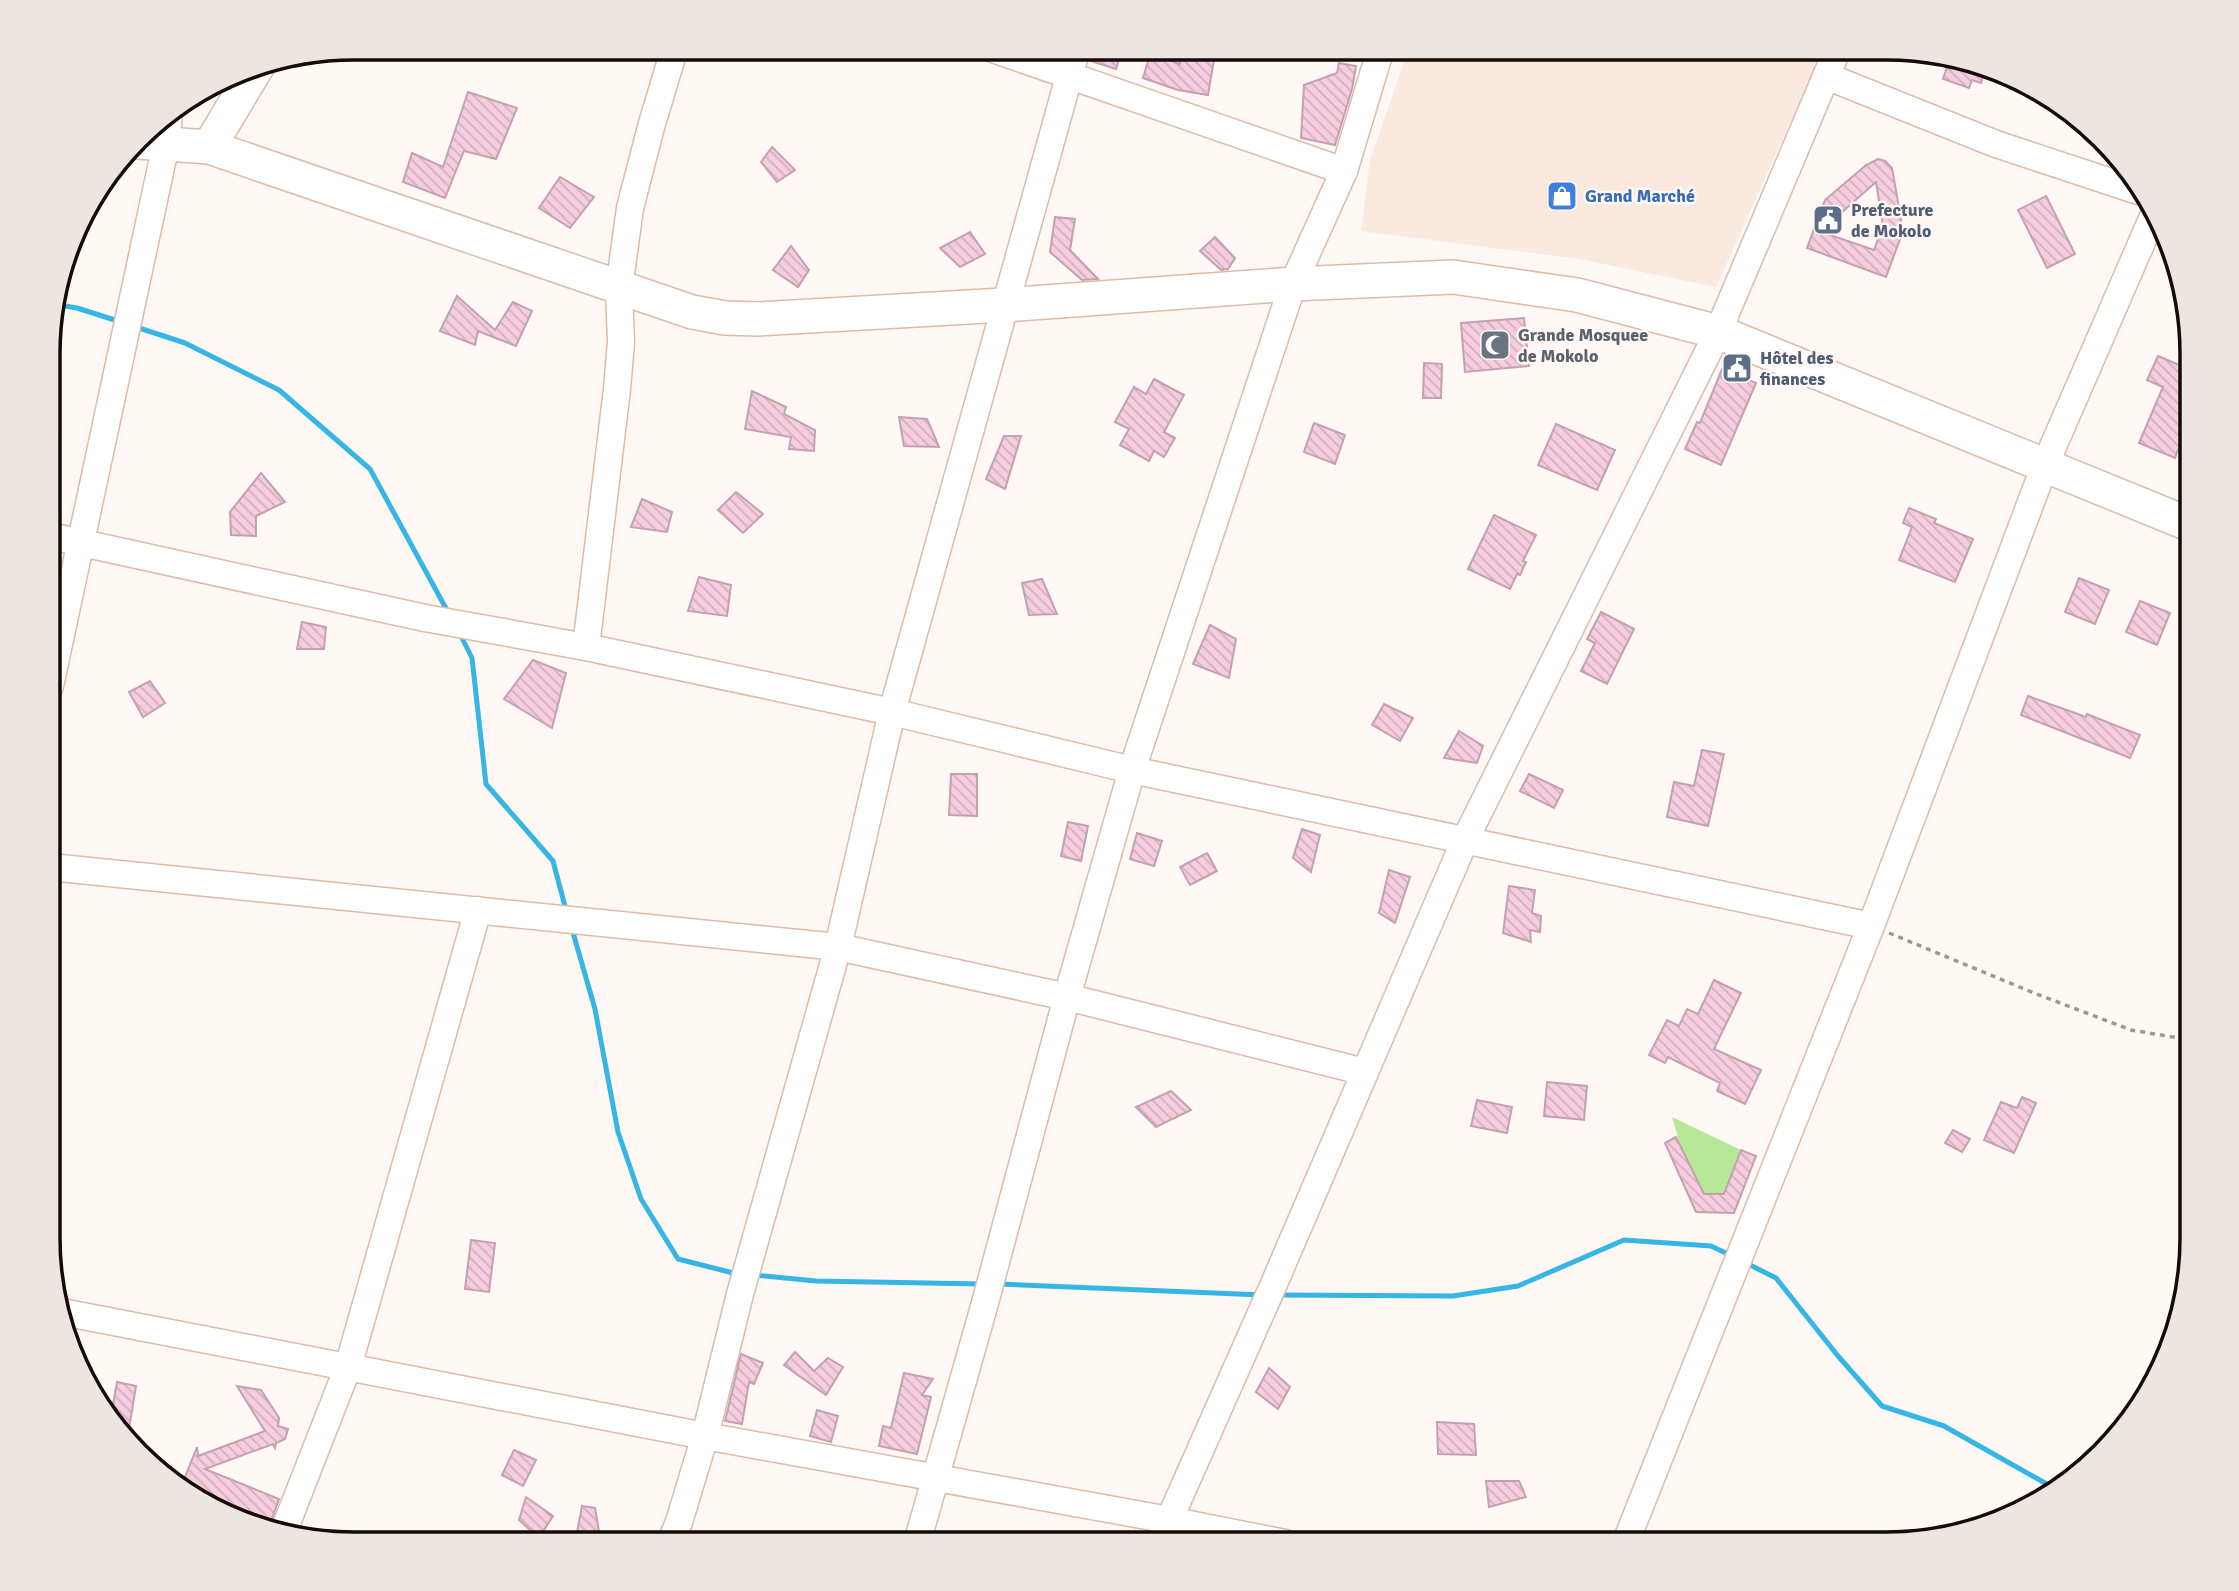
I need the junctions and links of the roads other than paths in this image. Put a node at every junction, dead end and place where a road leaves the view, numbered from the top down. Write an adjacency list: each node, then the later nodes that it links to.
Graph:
1 (671, 60): 16 (street)
2 (1027, 60): 6 (street)
3 (1074, 60): 6 (street)
4 (1377, 60): 12 (street)
5 (1833, 60): 7 (street)
6 (1070, 75): 12 (street); 17 (street)
7 (1826, 76): 13 (street); 18 (street)
8 (249, 79): 11 (main road)
9 (159, 134): 11 (main road)
10 (156, 136): 22 (street)
11 (209, 146): 16 (main road)
12 (1344, 171): 15 (street)
13 (2128, 188)
14 (2149, 225): 19 (street)
15 (1293, 284): 17 (main road); 18 (main road); 26 (street)
16 (619, 288): 17 (main road); 24 (street)
17 (1004, 305): 25 (street)
18 (1718, 332): 19 (main road); 27 (street)
19 (2045, 465): 20 (main road); 30 (street)
20 (2180, 520)
21 (60, 538): 22 (street)
22 (80, 543): 23 (street); 24 (street)
23 (60, 638)
24 (586, 647): 25 (street)
25 (892, 712): 26 (street); 31 (street)
26 (1132, 771): 27 (street); 32 (street)
27 (1465, 840): 30 (street); 33 (street)
28 (60, 868): 29 (street)
29 (478, 911): 31 (street); 35 (street)
30 (1871, 926): 42 (street)
31 (838, 947): 32 (street); 36 (street)
32 (1067, 997): 33 (street); 37 (street)
33 (1365, 1072): 41 (street)
34 (70, 1314): 35 (street)
35 (348, 1367): 36 (street); 38 (street)
36 (705, 1436): 37 (street); 39 (street)
37 (936, 1478): 40 (street); 41 (street)
38 (287, 1523)
39 (675, 1532)
40 (920, 1532)
41 (1164, 1532)
42 (1630, 1532)

